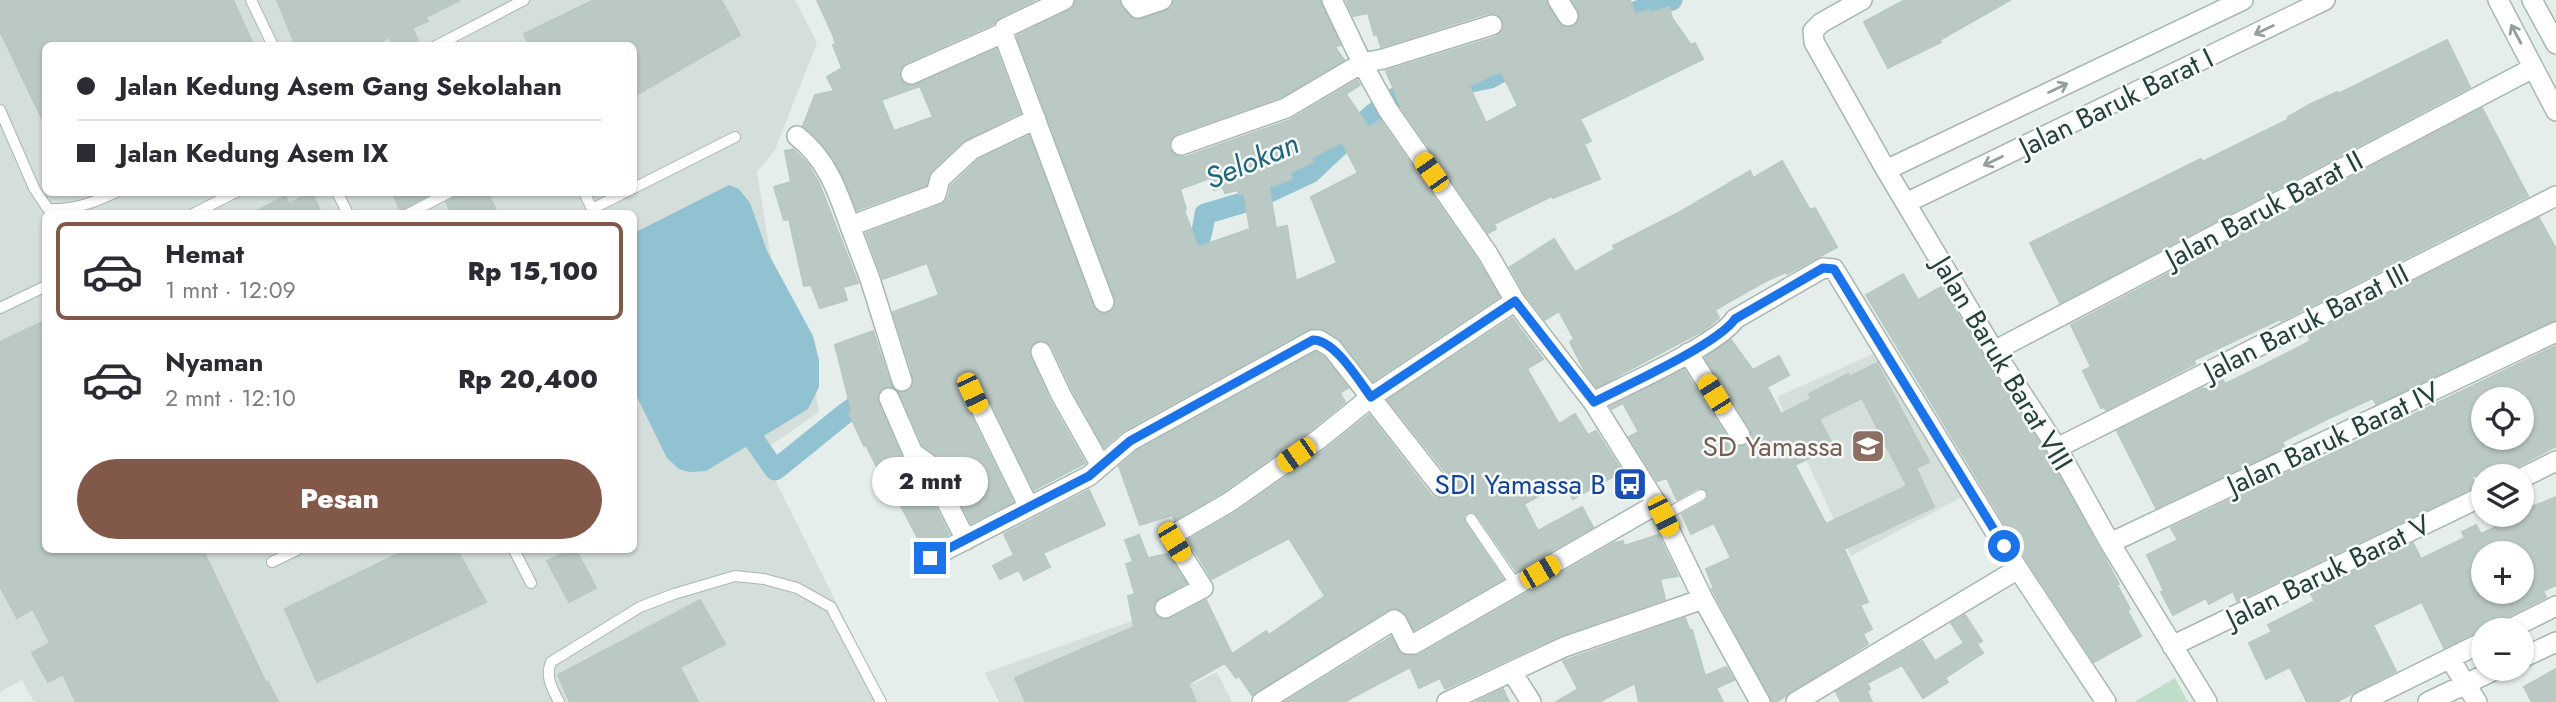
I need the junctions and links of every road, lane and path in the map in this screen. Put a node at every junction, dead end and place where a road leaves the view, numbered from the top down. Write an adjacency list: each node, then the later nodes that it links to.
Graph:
1 (251, 0): 14 (lane)
2 (524, 0): 15 (lane)
3 (1064, 0): 13 (street)
4 (1131, 0): 5 (street)
5 (1162, 0)
6 (1332, 0): 17 (street)
7 (1862, 0): 26 (street, Jalan Baruk Barat VIII)
8 (2243, 0): 26 (street, Jalan Baruk Barat I, one-way to 8)
9 (2325, 0): 34 (street, Jalan Baruk Barat I, one-way to 34)
10 (2498, 0): 18 (street, one-way to 10)
11 (2532, 0): 16 (street)
12 (1492, 25): 17 (street)
13 (1003, 33): 19 (street); 22 (street)
14 (271, 42)
15 (444, 42)
16 (2556, 44)
17 (1362, 63): 25 (street); 41 (street)
18 (2533, 68): 21 (street); 45 (street, Jalan Baruk Barat II)
19 (911, 74)
20 (0, 110): 36 (lane)
21 (2556, 111)
22 (1036, 119): 39 (street); 42 (street)
23 (797, 136): 39 (street)
24 (735, 137): 27 (lane)
25 (1181, 145)
26 (1886, 170): 34 (street, Jalan Baruk Barat VIII)
27 (637, 186)
28 (107, 196): 35 (lane)
29 (228, 196): 37 (lane)
30 (442, 196): 38 (lane)
31 (586, 196): 32 (lane)
32 (618, 196)
33 (2556, 196): 54 (street, Jalan Baruk Barat III)
34 (1906, 203): 45 (street, Jalan Baruk Barat VIII)
35 (64, 210)
36 (64, 210)
37 (201, 210)
38 (416, 210)
39 (850, 226): 48 (street)
40 (42, 288): 43 (lane)
41 (1515, 301): 50 (street); 52 (street)
42 (1104, 302)
43 (0, 308)
44 (2556, 332): 65 (street, Jalan Baruk Barat IV)
45 (1994, 351): 54 (street, Jalan Baruk Barat VIII)
46 (1041, 352): 56 (street)
47 (1688, 353): 52 (street); 53 (street); 70 (street)
48 (902, 381)
49 (972, 393): 61 (street)
50 (1371, 397): 56 (street); 58 (street); 75 (street)
51 (890, 398): 64 (street)
52 (1594, 402): 62 (street)
53 (1740, 435)
54 (2057, 448): 65 (street, Jalan Baruk Barat VIII)
55 (2556, 461): 57 (street)
56 (1100, 464): 61 (street)
57 (2534, 472)
58 (1441, 487)
59 (1701, 495): 62 (lane)
60 (2471, 502): 78 (street, Jalan Baruk Barat V)
61 (1029, 507): 64 (street)
62 (1660, 510): 72 (street); 73 (street)
63 (1471, 519): 72 (lane)
64 (966, 540): 68 (street)
65 (2110, 543): 78 (street, Jalan Baruk Barat VIII)
66 (291, 553): 69 (lane)
67 (516, 553): 71 (lane)
68 (930, 558)
69 (272, 562)
70 (2018, 569): 93 (street); 94 (street)
71 (531, 583)
72 (1516, 585): 89 (street)
73 (1703, 599): 82 (street); 92 (street)
74 (2556, 606): 76 (street)
75 (1165, 608)
76 (2532, 618)
77 (2556, 642): 80 (street)
78 (2172, 646): 95 (street, Jalan Baruk Barat VIII)
79 (2471, 648): 81 (street)
80 (2534, 652)
81 (2449, 659): 83 (street); 85 (street)
82 (1512, 672): 90 (street); 91 (street)
83 (2418, 674): 86 (street); 96 (street)
84 (2472, 681): 85 (street)
85 (2466, 684): 86 (street); 97 (street)
86 (2433, 701)
87 (559, 702): 88 (lane)
88 (881, 702)
89 (1262, 702)
90 (1447, 702)
91 (1531, 702)
92 (1760, 702)
93 (1797, 702)
94 (2106, 702)
95 (2207, 702)
96 (2361, 702)
97 (2477, 702)

